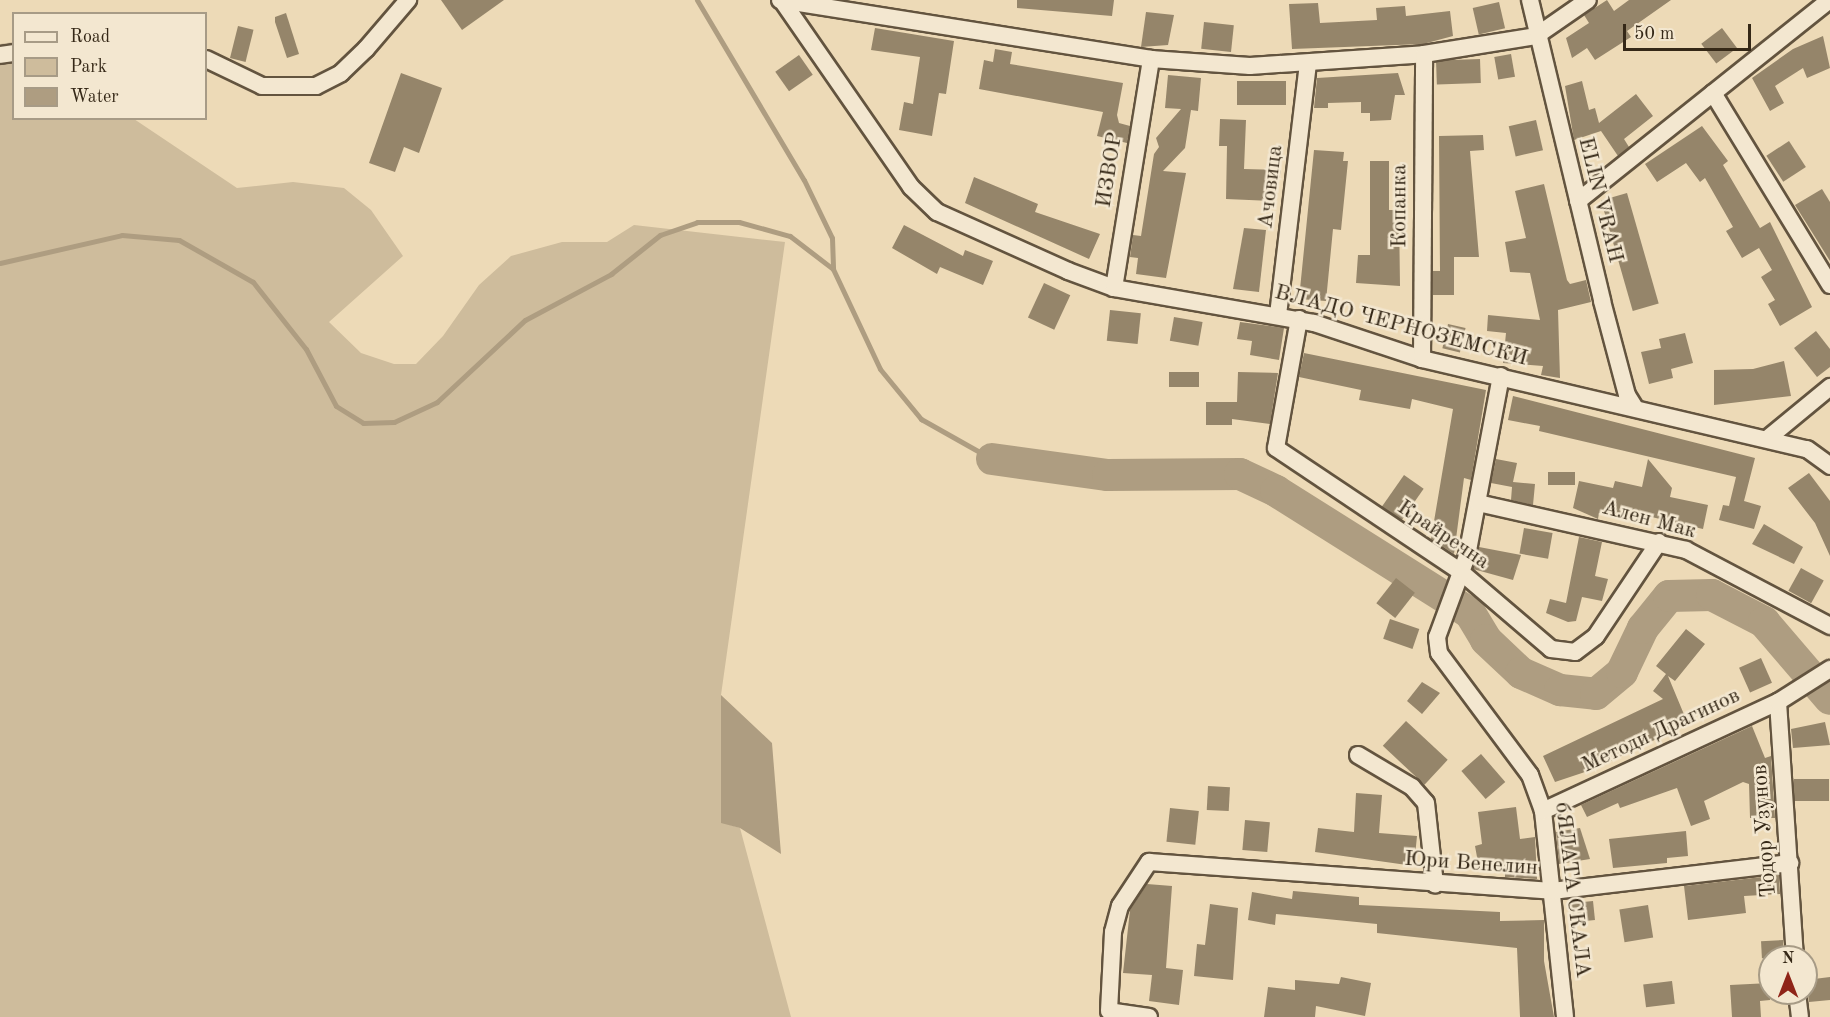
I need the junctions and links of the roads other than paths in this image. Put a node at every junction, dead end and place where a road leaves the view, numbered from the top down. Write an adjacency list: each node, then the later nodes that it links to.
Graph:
1 (408, 0): 8 (street)
2 (1530, 0): 6 (street, ELIN VRAH)
3 (1588, 0): 6 (street)
4 (781, 1): 9 (street); 14 (street, ВЛАДО ЧЕРНОЗЕМСКИ)
5 (1828, 7): 11 (street)
6 (1536, 36): 7 (street); 12 (street, ELIN VRAH)
7 (1424, 54): 10 (street); 17 (street, Копанка)
8 (207, 58)
9 (1151, 59): 10 (street); 14 (street, ИЗВОР)
10 (1308, 64): 15 (street, Ачовица)
11 (1713, 93): 12 (street); 13 (street)
12 (1578, 201): 20 (street, ELIN VRAH)
13 (1830, 285)
14 (1114, 288): 15 (street, ВЛАДО ЧЕРНОЗЕМСКИ)
15 (1278, 315): 16 (street, ВЛАДО ЧЕРНОЗЕМСКИ)
16 (1299, 319): 17 (street, ВЛАДО ЧЕРНОЗЕМСКИ); 25 (street, Крайречна)
17 (1422, 359): 18 (street, ВЛАДО ЧЕРНОЗЕМСКИ)
18 (1501, 376): 20 (street, ВЛАДО ЧЕРНОЗЕМСКИ); 23 (street, бЯЛАТА СКАЛА)
19 (1830, 387): 21 (street)
20 (1635, 408): 21 (street, ВЛАДО ЧЕРНОЗЕМСКИ)
21 (1767, 439): 22 (street, ВЛАДО ЧЕРНОЗЕМСКИ)
22 (1830, 466)
23 (1478, 503): 24 (street, Ален Мак); 25 (street, бЯЛАТА СКАЛА)
24 (1659, 542): 25 (street, Крайречна); 26 (street, Ален Мак)
25 (1460, 576): 30 (street, бЯЛАТА СКАЛА)
26 (1830, 626)
27 (1830, 669): 28 (street, Методи Драгинов)
28 (1778, 702): 30 (street, Методи Драгинов); 31 (street, Тодор Узунов)
29 (1358, 755): 32 (street)
30 (1543, 811): 33 (street, бЯЛАТА СКАЛА)
31 (1790, 863): 33 (street, Юри Венелин); 34 (street, Тодор Узунов)
32 (1435, 885): 33 (street, Юри Венелин); 35 (street, Юри Венелин)
33 (1552, 891): 37 (street, бЯЛАТА СКАЛА)
34 (1794, 945)
35 (1131, 1016): 36 (street)
36 (1149, 1017)
37 (1565, 1017)

